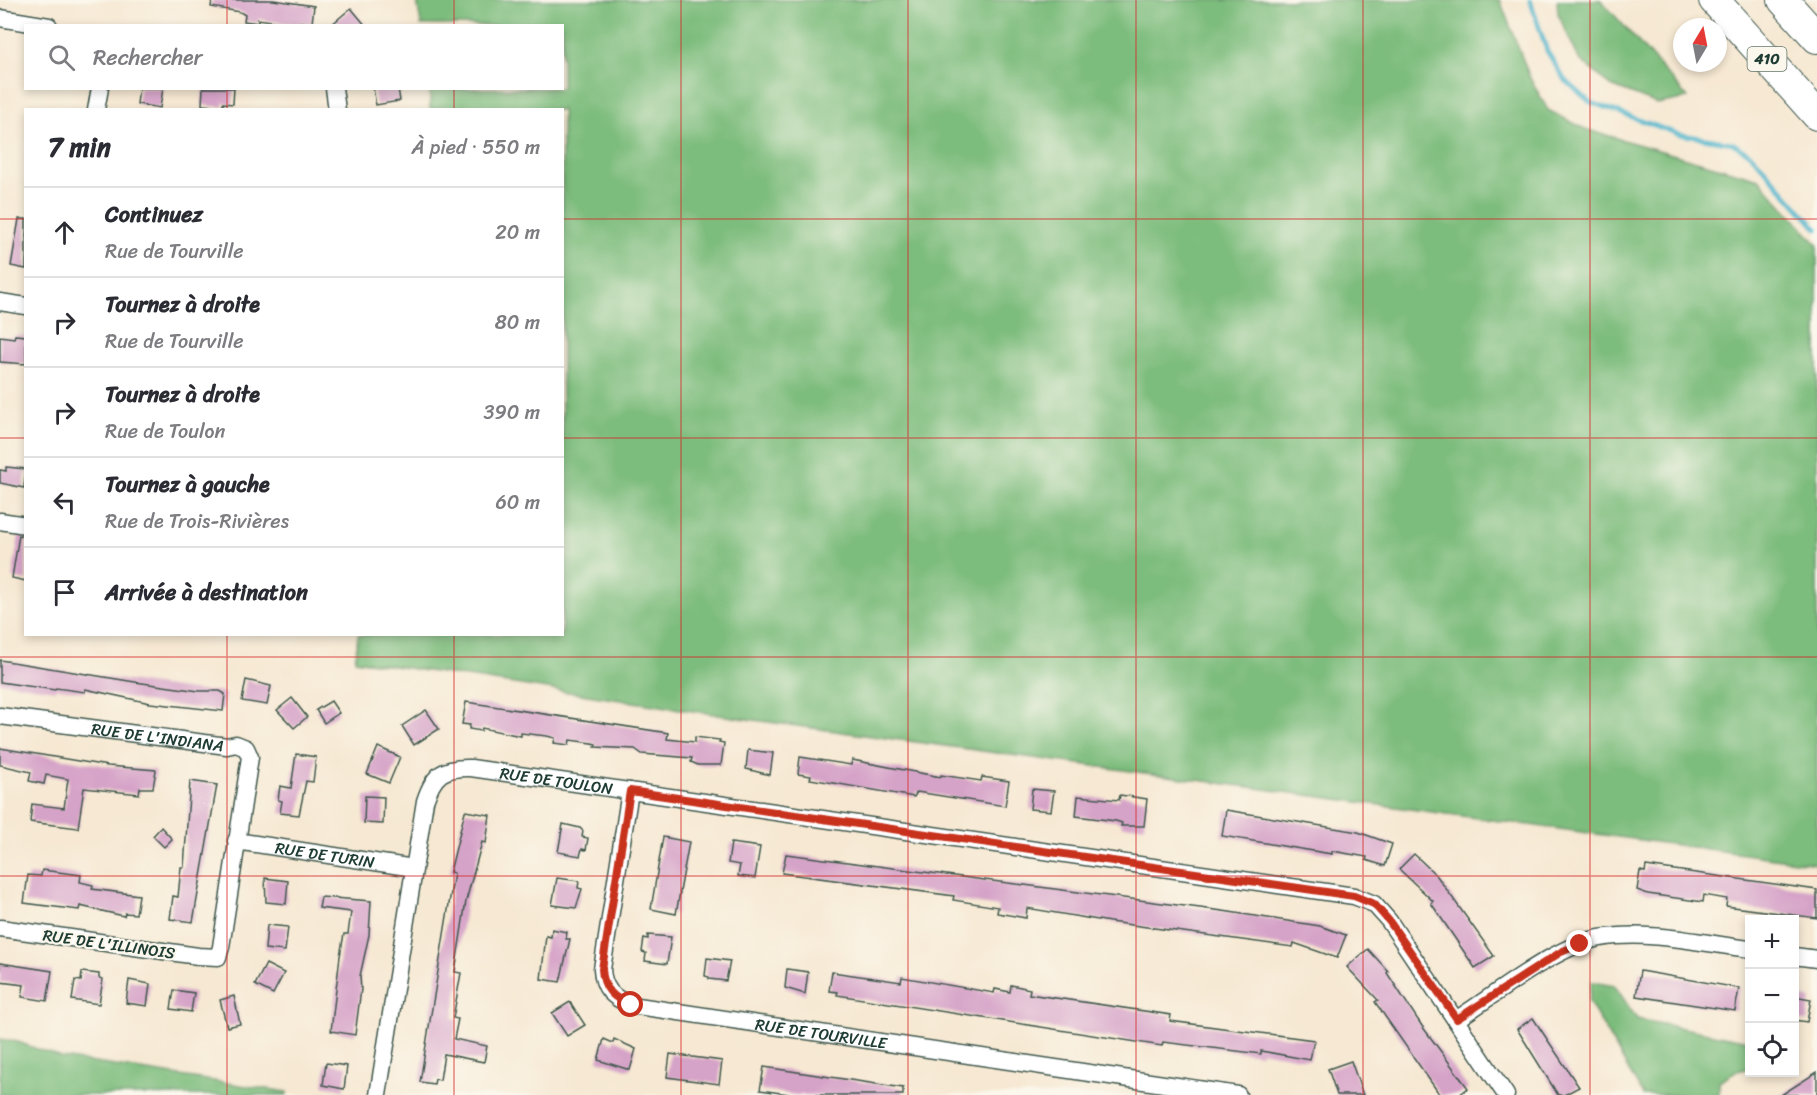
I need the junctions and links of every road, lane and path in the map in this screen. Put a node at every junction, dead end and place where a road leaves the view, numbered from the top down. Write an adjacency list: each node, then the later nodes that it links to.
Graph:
1 (1714, 0): 10 (highway, 410)
2 (1783, 0): 5 (highway)
3 (0, 18): 4 (street)
4 (37, 24)
5 (1817, 38)
6 (100, 90): 8 (street)
7 (334, 90): 9 (street)
8 (96, 108)
9 (337, 108)
10 (1817, 115)
11 (0, 302): 12 (street)
12 (24, 306)
13 (0, 521): 14 (street)
14 (24, 525)
15 (0, 716): 17 (street, RUE DE L'INDIANA)
16 (630, 791): 18 (street, RUE DE TOULON); 24 (street, RUE DE TOULON); 26 (street, RUE DE TOURVILLE)
17 (236, 841): 18 (street, RUE DE TURIN); 21 (street, RUE DE L'INDIANA)
18 (414, 868): 25 (street, RUE DE TOULON)
19 (0, 928): 21 (street, RUE DE L'ILLINOIS)
20 (1745, 949): 24 (street)
21 (218, 957)
22 (1799, 957): 23 (street)
23 (1817, 959)
24 (1457, 1019): 27 (street, RUE DE TOULON)
25 (378, 1095)
26 (1238, 1095)
27 (1506, 1095)

